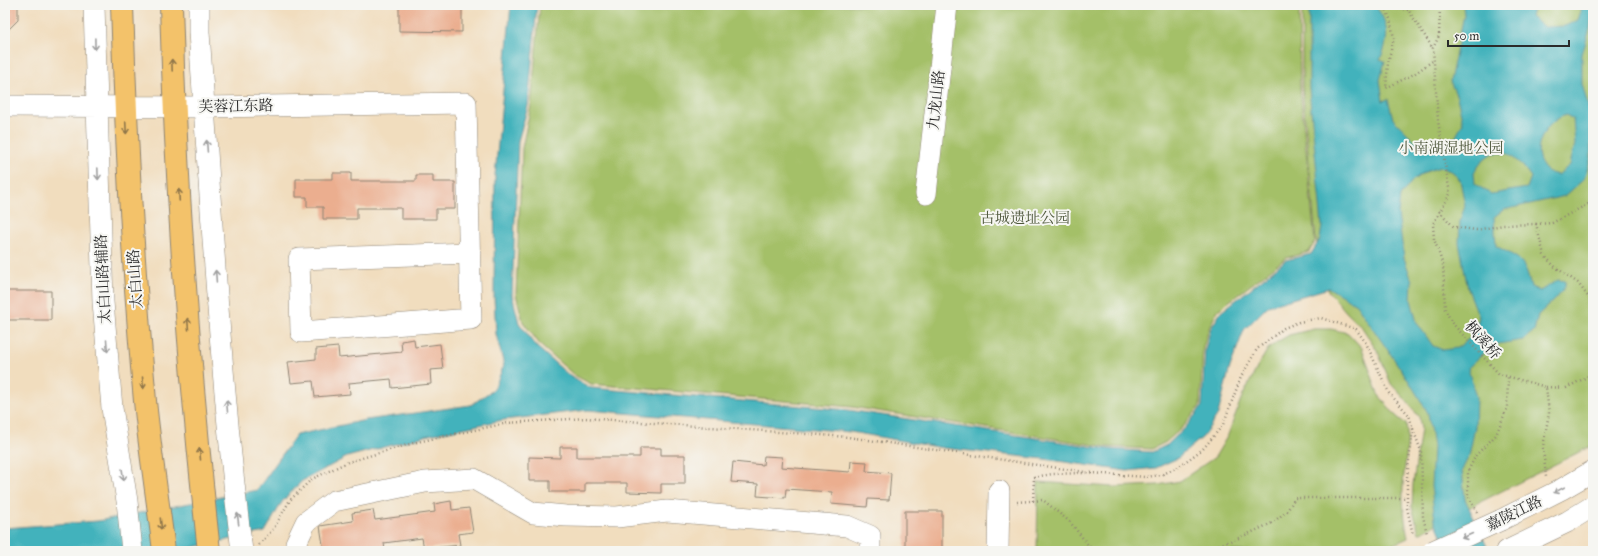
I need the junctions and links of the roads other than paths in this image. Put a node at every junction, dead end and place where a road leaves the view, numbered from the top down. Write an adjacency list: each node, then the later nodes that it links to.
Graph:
1 (94, 5): 7 (street, 太白山路辅路, one-way to 7)
2 (122, 5): 8 (main road, 太白山路)
3 (171, 5): 9 (main road, one-way to 3)
4 (199, 5): 10 (street)
5 (947, 5): 11 (street, 九龙山路)
6 (5, 106): 7 (street, 芙蓉江东路)
7 (96, 106): 8 (street, 芙蓉江东路); 18 (street, 太白山路辅路, one-way to 18)
8 (125, 106): 9 (street, 芙蓉江东路); 19 (main road, 太白山路, one-way to 19)
9 (174, 106): 10 (street, 芙蓉江东路); 20 (main road, one-way to 9)
10 (204, 107): 12 (street, 芙蓉江东路); 21 (street, one-way to 10)
11 (926, 194)
12 (470, 253): 12 (street)
13 (1593, 471): 16 (street, 嘉陵江路, one-way to 16, bridge)
14 (999, 497): 24 (street)
15 (1593, 506): 17 (street)
16 (1431, 545)
17 (1511, 550)
18 (132, 551)
19 (164, 551)
20 (210, 551)
21 (248, 551)
22 (298, 551): 23 (street)
23 (870, 551)
24 (998, 551)

